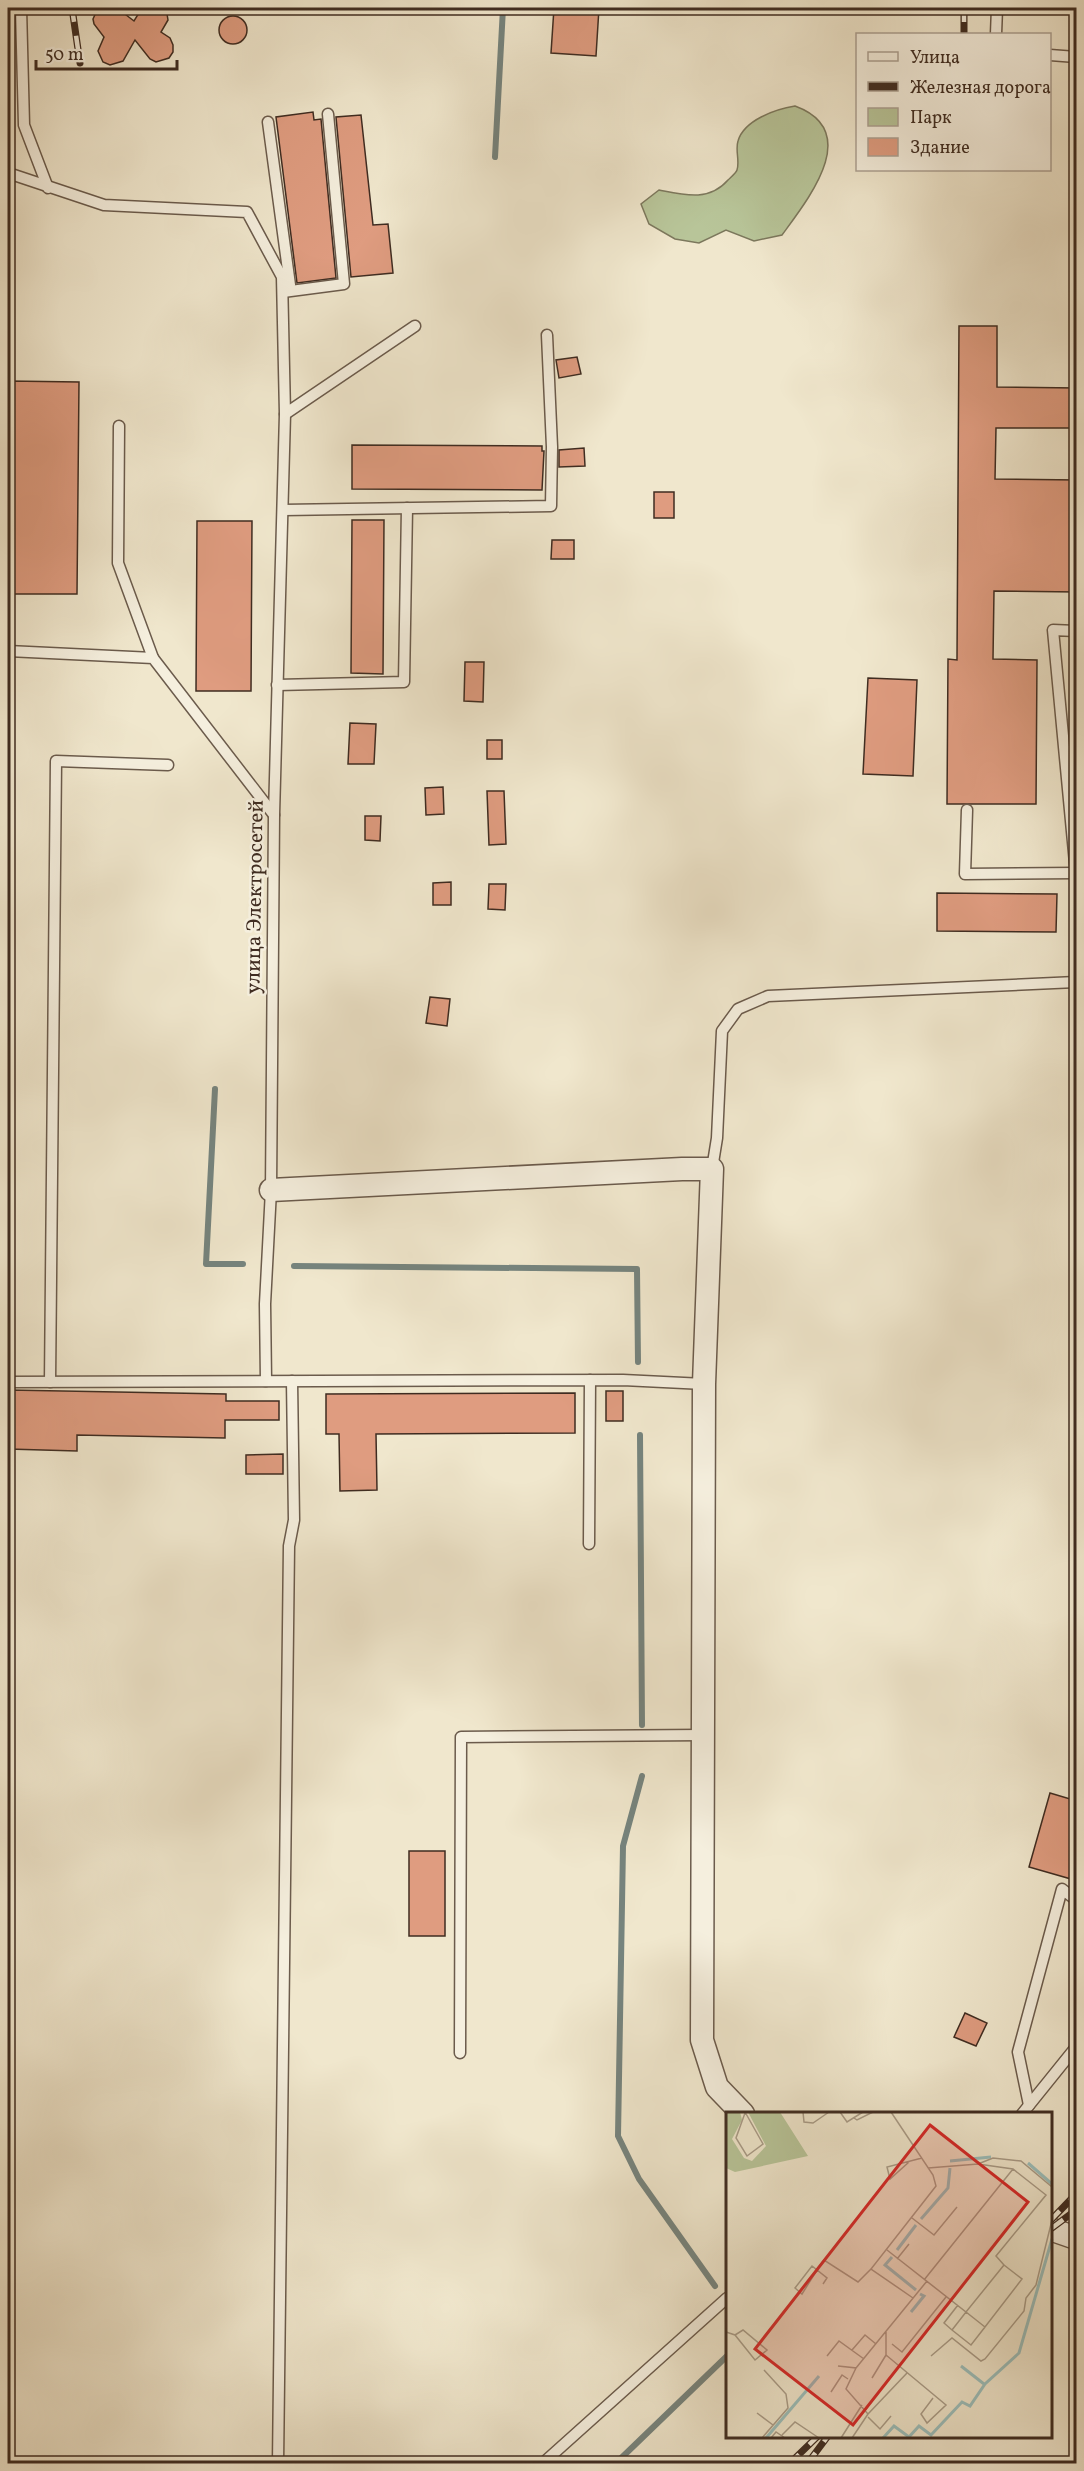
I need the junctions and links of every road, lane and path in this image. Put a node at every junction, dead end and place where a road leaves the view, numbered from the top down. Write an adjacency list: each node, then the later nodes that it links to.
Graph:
1 (21, 8): 9 (lane)
2 (997, 8): 3 (lane)
3 (996, 33)
4 (1051, 56): 5 (lane)
5 (1077, 57)
6 (328, 114): 10 (lane)
7 (268, 122): 10 (lane)
8 (8, 173): 9 (lane)
9 (48, 188): 10 (lane)
10 (287, 291): 13 (lane, улица Электросетей)
11 (415, 326): 13 (lane)
12 (547, 334): 15 (lane)
13 (285, 414): 16 (lane, улица Электросетей)
14 (119, 426): 19 (lane)
15 (407, 508): 16 (lane); 20 (lane)
16 (283, 510): 20 (lane, улица Электросетей)
17 (1077, 631): 24 (lane)
18 (8, 651): 19 (lane)
19 (153, 658): 23 (lane)
20 (278, 685): 23 (lane, улица Электросетей)
21 (168, 765): 32 (lane)
22 (967, 810): 24 (lane)
23 (274, 815): 27 (lane, улица Электросетей)
24 (1076, 873)
25 (1077, 982): 26 (lane)
26 (712, 1169): 27 (street); 33 (street)
27 (271, 1190): 29 (lane, улица Электросетей)
28 (590, 1380): 30 (lane); 33 (lane); 34 (lane)
29 (266, 1381): 30 (lane); 32 (lane)
30 (292, 1381): 44 (lane)
31 (8, 1382): 32 (lane)
32 (50, 1382)
33 (704, 1384): 35 (street)
34 (589, 1544)
35 (703, 1735): 38 (lane); 40 (street)
36 (1077, 1900): 39 (lane)
37 (1077, 2047): 39 (lane)
38 (460, 2053)
39 (1026, 2110)
40 (741, 2112)
41 (1051, 2229): 42 (street)
42 (1077, 2238)
43 (726, 2299): 45 (lane)
44 (278, 2463)
45 (542, 2463)

